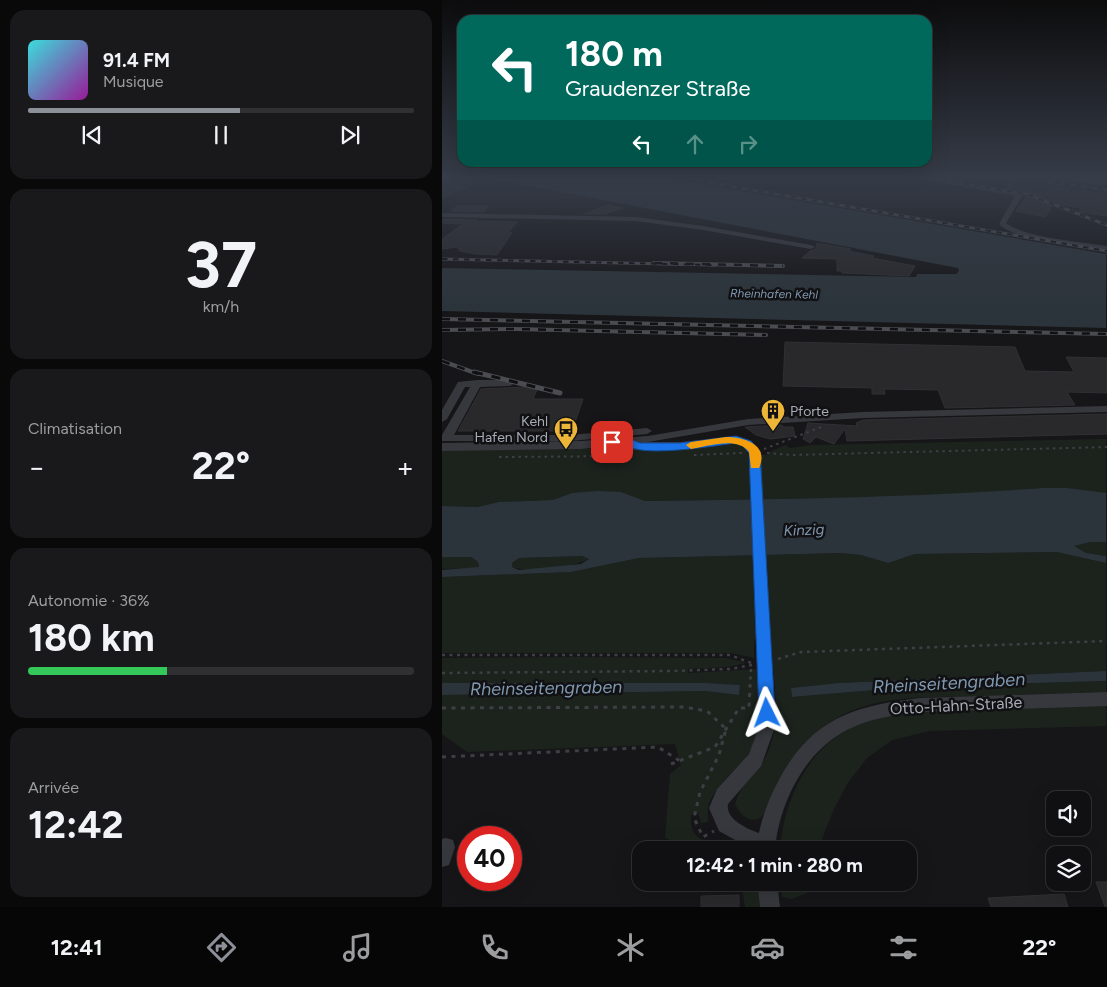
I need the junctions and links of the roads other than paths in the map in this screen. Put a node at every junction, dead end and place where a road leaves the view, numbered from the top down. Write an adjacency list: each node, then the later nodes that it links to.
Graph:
1 (646, 220): 3 (street)
2 (1003, 220): 4 (street)
3 (811, 247)
4 (1106, 248)
5 (477, 383): 6 (street); 8 (street); 10 (street)
6 (510, 383)
7 (1106, 409): 9 (street)
8 (442, 419)
9 (699, 430): 10 (street); 11 (street)
10 (444, 441): 11 (street)
11 (628, 441): 13 (street)
12 (1106, 699): 14 (street, Otto-Hahn-Straße)
13 (754, 841)
14 (768, 841)
15 (768, 891): 16 (street)
16 (770, 907)

